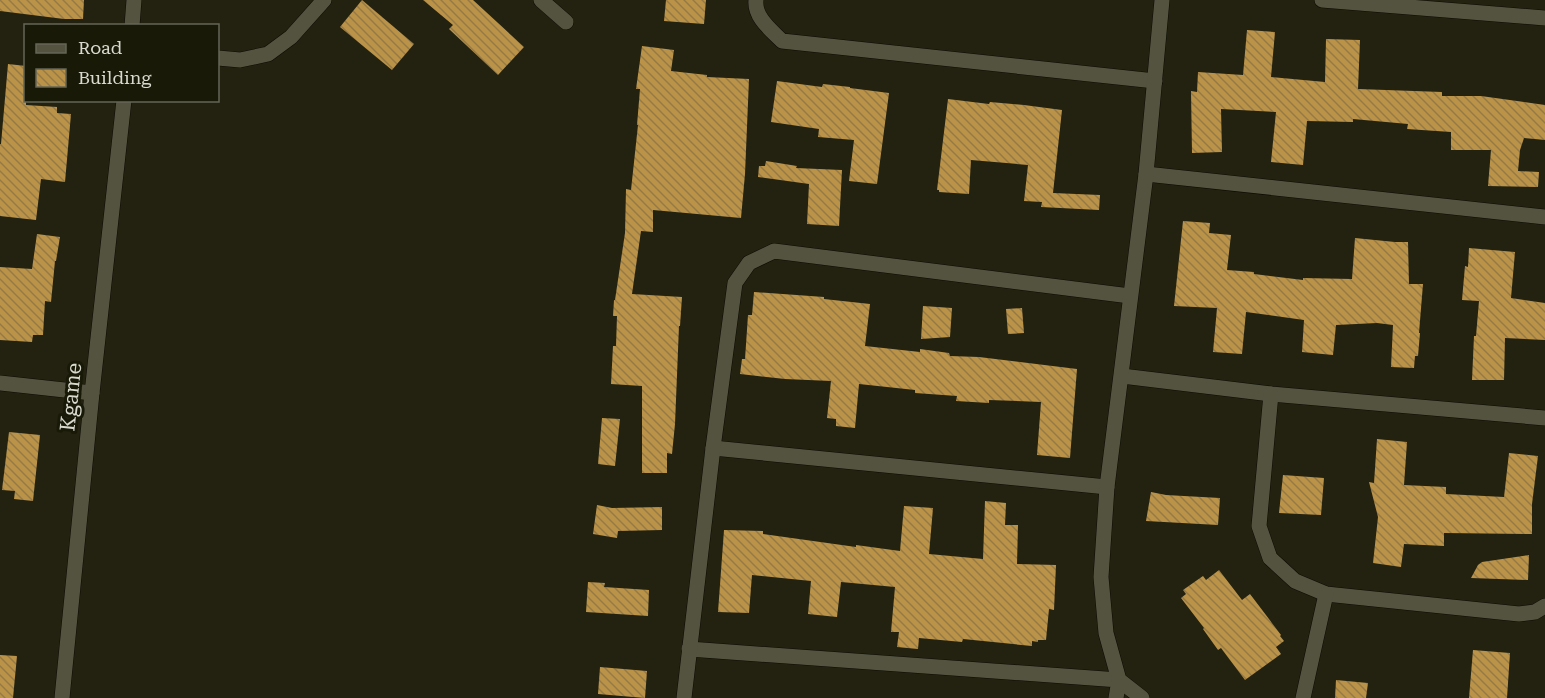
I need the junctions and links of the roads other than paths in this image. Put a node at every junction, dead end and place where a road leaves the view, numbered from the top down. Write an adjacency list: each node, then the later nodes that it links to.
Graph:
1 (134, 0): 9 (street)
2 (324, 0): 10 (street)
3 (541, 0): 8 (street)
4 (756, 0): 11 (street)
5 (1162, 0): 11 (street)
6 (1322, 0): 7 (street)
7 (1545, 18)
8 (566, 22)
9 (132, 24)
10 (219, 58)
11 (1155, 81): 13 (street)
12 (124, 102): 18 (street, Kgame)
13 (1146, 174): 14 (street); 15 (street)
14 (1545, 217)
15 (1130, 296): 16 (street); 21 (street)
16 (1122, 376): 19 (street); 22 (street)
17 (0, 383): 18 (street)
18 (92, 393): 27 (street, Kgame)
19 (1271, 394): 20 (street); 23 (street)
20 (1545, 418)
21 (713, 448): 22 (street); 25 (street)
22 (1107, 487): 26 (street)
23 (1326, 594): 24 (street); 31 (street)
24 (1545, 606)
25 (689, 649): 26 (street); 28 (street)
26 (1119, 680): 29 (street); 30 (street)
27 (62, 698)
28 (684, 698)
29 (1116, 698)
30 (1142, 698)
31 (1303, 698)

